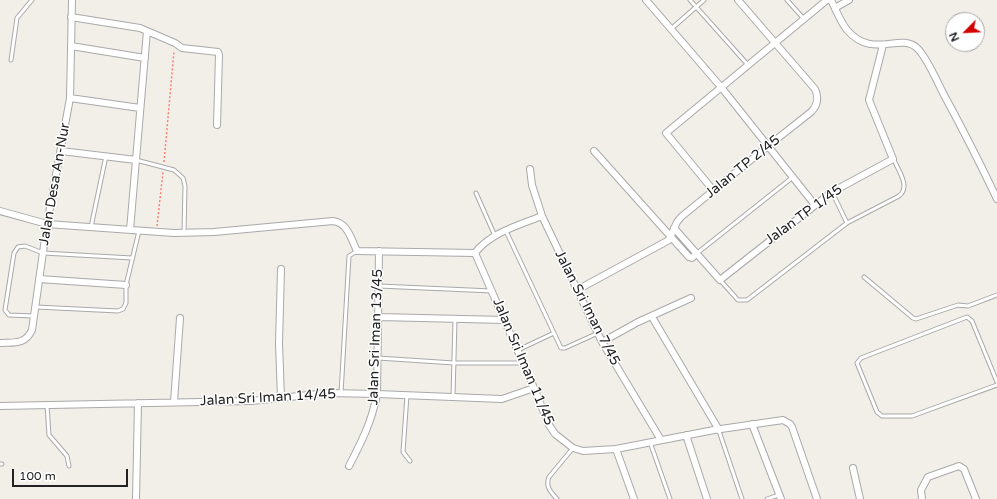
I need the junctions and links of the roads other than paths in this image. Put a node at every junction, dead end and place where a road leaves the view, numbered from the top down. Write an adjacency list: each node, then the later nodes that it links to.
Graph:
1 (32, 0): 21 (lane)
2 (72, 0): 13 (street, Jalan Desa An-Nur)
3 (646, 0): 15 (street)
4 (690, 0): 11 (lane)
5 (704, 0): 11 (lane)
6 (738, 0): 17 (street)
7 (787, 0): 14 (lane)
8 (827, 0): 14 (street)
9 (831, 0): 12 (street)
10 (849, 0): 12 (street)
11 (696, 7): 15 (lane); 22 (lane)
12 (835, 8): 18 (street)
13 (71, 17): 16 (street); 19 (street, Jalan Desa An-Nur)
14 (804, 19): 17 (street)
15 (671, 30): 23 (street)
16 (147, 31): 20 (street); 26 (street)
17 (775, 42): 22 (street); 27 (street, Jalan TP 2/45)
18 (883, 45): 31 (street); 38 (street)
19 (71, 46): 20 (street); 24 (street, Jalan Desa An-Nur)
20 (145, 58): 25 (street)
21 (11, 60)
22 (748, 65): 23 (street)
23 (721, 87): 27 (street); 35 (street)
24 (70, 98): 25 (street); 28 (street, Jalan Desa An-Nur)
25 (140, 108): 32 (street)
26 (217, 125)
27 (768, 146): 34 (street); 35 (street, Jalan TP 2/45)
28 (61, 151): 30 (street); 43 (street, Jalan Desa An-Nur)
29 (594, 151): 51 (street)
30 (106, 156): 32 (street); 44 (lane)
31 (893, 159): 36 (street, Jalan TP 1/45); 42 (lane)
32 (136, 160): 46 (street); 49 (lane)
33 (530, 169): 41 (street, Jalan Sri Iman 7/45)
34 (793, 177): 39 (street); 56 (lane)
35 (713, 190): 45 (street, Jalan TP 2/45)
36 (832, 192): 39 (street, Jalan TP 1/45); 42 (lane)
37 (476, 193): 50 (lane)
38 (997, 199)
39 (815, 205): 61 (street, Jalan TP 1/45)
40 (0, 211): 43 (street)
41 (542, 216): 48 (street); 64 (street, Jalan Sri Iman 7/45)
42 (847, 223): 61 (lane)
43 (47, 224): 44 (street); 54 (street, Jalan Desa An-Nur)
44 (91, 227): 46 (street)
45 (674, 228): 51 (street, Jalan TP 2/45); 56 (street)
46 (130, 230): 47 (street)
47 (139, 231): 49 (street); 57 (lane)
48 (506, 231): 50 (street); 75 (lane)
49 (184, 233): 52 (street)
50 (495, 236): 55 (street)
51 (671, 238): 56 (street); 64 (street)
52 (357, 251): 53 (street); 86 (lane)
53 (379, 251): 55 (street); 63 (street, Jalan Sri Iman 13/45)
54 (43, 253): 57 (lane); 60 (street, Jalan Desa An-Nur); 69 (lane)
55 (474, 253): 65 (street, Jalan Sri Iman 11/45)
56 (696, 254): 61 (street)
57 (132, 258): 62 (lane)
58 (281, 269): 90 (street)
59 (864, 277): 66 (lane)
60 (39, 279): 62 (street); 68 (street, Jalan Desa An-Nur)
61 (720, 280)
62 (126, 285): 68 (lane)
63 (379, 286): 65 (lane); 72 (street, Jalan Sri Iman 13/45)
64 (578, 290): 76 (street, Jalan Sri Iman 7/45)
65 (492, 291): 74 (street, Jalan Sri Iman 11/45)
66 (997, 295)
67 (691, 298): 70 (street)
68 (35, 307): 69 (street, Jalan Desa An-Nur)
69 (34, 316): 78 (street, Jalan Desa An-Nur)
70 (652, 317): 77 (street); 96 (street)
71 (180, 318): 91 (street)
72 (379, 318): 73 (street); 80 (street, Jalan Sri Iman 13/45)
73 (455, 319): 74 (street); 81 (lane)
74 (505, 320): 79 (street, Jalan Sri Iman 11/45)
75 (554, 333): 76 (lane); 79 (lane)
76 (598, 333): 77 (street, Jalan Sri Iman 7/45)
77 (602, 342): 98 (street, Jalan Sri Iman 7/45)
78 (0, 343)
79 (518, 350): 82 (street, Jalan Sri Iman 11/45)
80 (378, 358): 81 (lane); 87 (street, Jalan Sri Iman 13/45)
81 (454, 363): 82 (lane); 89 (lane)
82 (524, 364): 85 (street, Jalan Sri Iman 11/45)
83 (997, 382): 84 (lane)
84 (997, 385)
85 (534, 388): 89 (street, Jalan Sri Iman 14/45); 100 (street, Jalan Sri Iman 11/45)
86 (341, 393): 87 (street, Jalan Sri Iman 14/45); 90 (street, Jalan Sri Iman 14/45)
87 (377, 394): 88 (street, Jalan Sri Iman 14/45); 104 (street, Jalan Sri Iman 13/45)
88 (407, 395): 89 (street, Jalan Sri Iman 14/45); 102 (lane)
89 (453, 397)
90 (281, 398): 91 (street, Jalan Sri Iman 14/45)
91 (174, 402): 92 (street, Jalan Sri Iman 14/45)
92 (138, 403): 93 (street, Jalan Sri Iman 14/45); 107 (street)
93 (47, 404): 94 (street, Jalan Sri Iman 14/45); 103 (lane)
94 (0, 406)
95 (752, 424): 96 (street, Jalan Sri Iman 11/45); 106 (street); 114 (street, Jalan Sri Iman 11/45)
96 (719, 430): 97 (street, Jalan Sri Iman 11/45); 112 (lane)
97 (686, 435): 98 (street, Jalan Sri Iman 11/45); 111 (street)
98 (661, 440): 99 (street, Jalan Sri Iman 11/45)
99 (650, 442): 101 (street, Jalan Sri Iman 11/45); 110 (lane)
100 (573, 448): 101 (street, Jalan Sri Iman 11/45); 108 (lane)
101 (616, 450): 109 (street)
102 (410, 461)
103 (69, 466)
104 (350, 466)
105 (853, 468): 115 (street)
106 (780, 497): 113 (lane)
107 (136, 499)
108 (557, 499)
109 (634, 499)
110 (670, 499)
111 (707, 499)
112 (742, 499)
113 (767, 499)
114 (817, 499)
115 (860, 499)
116 (922, 499): 117 (street)
117 (976, 499)

